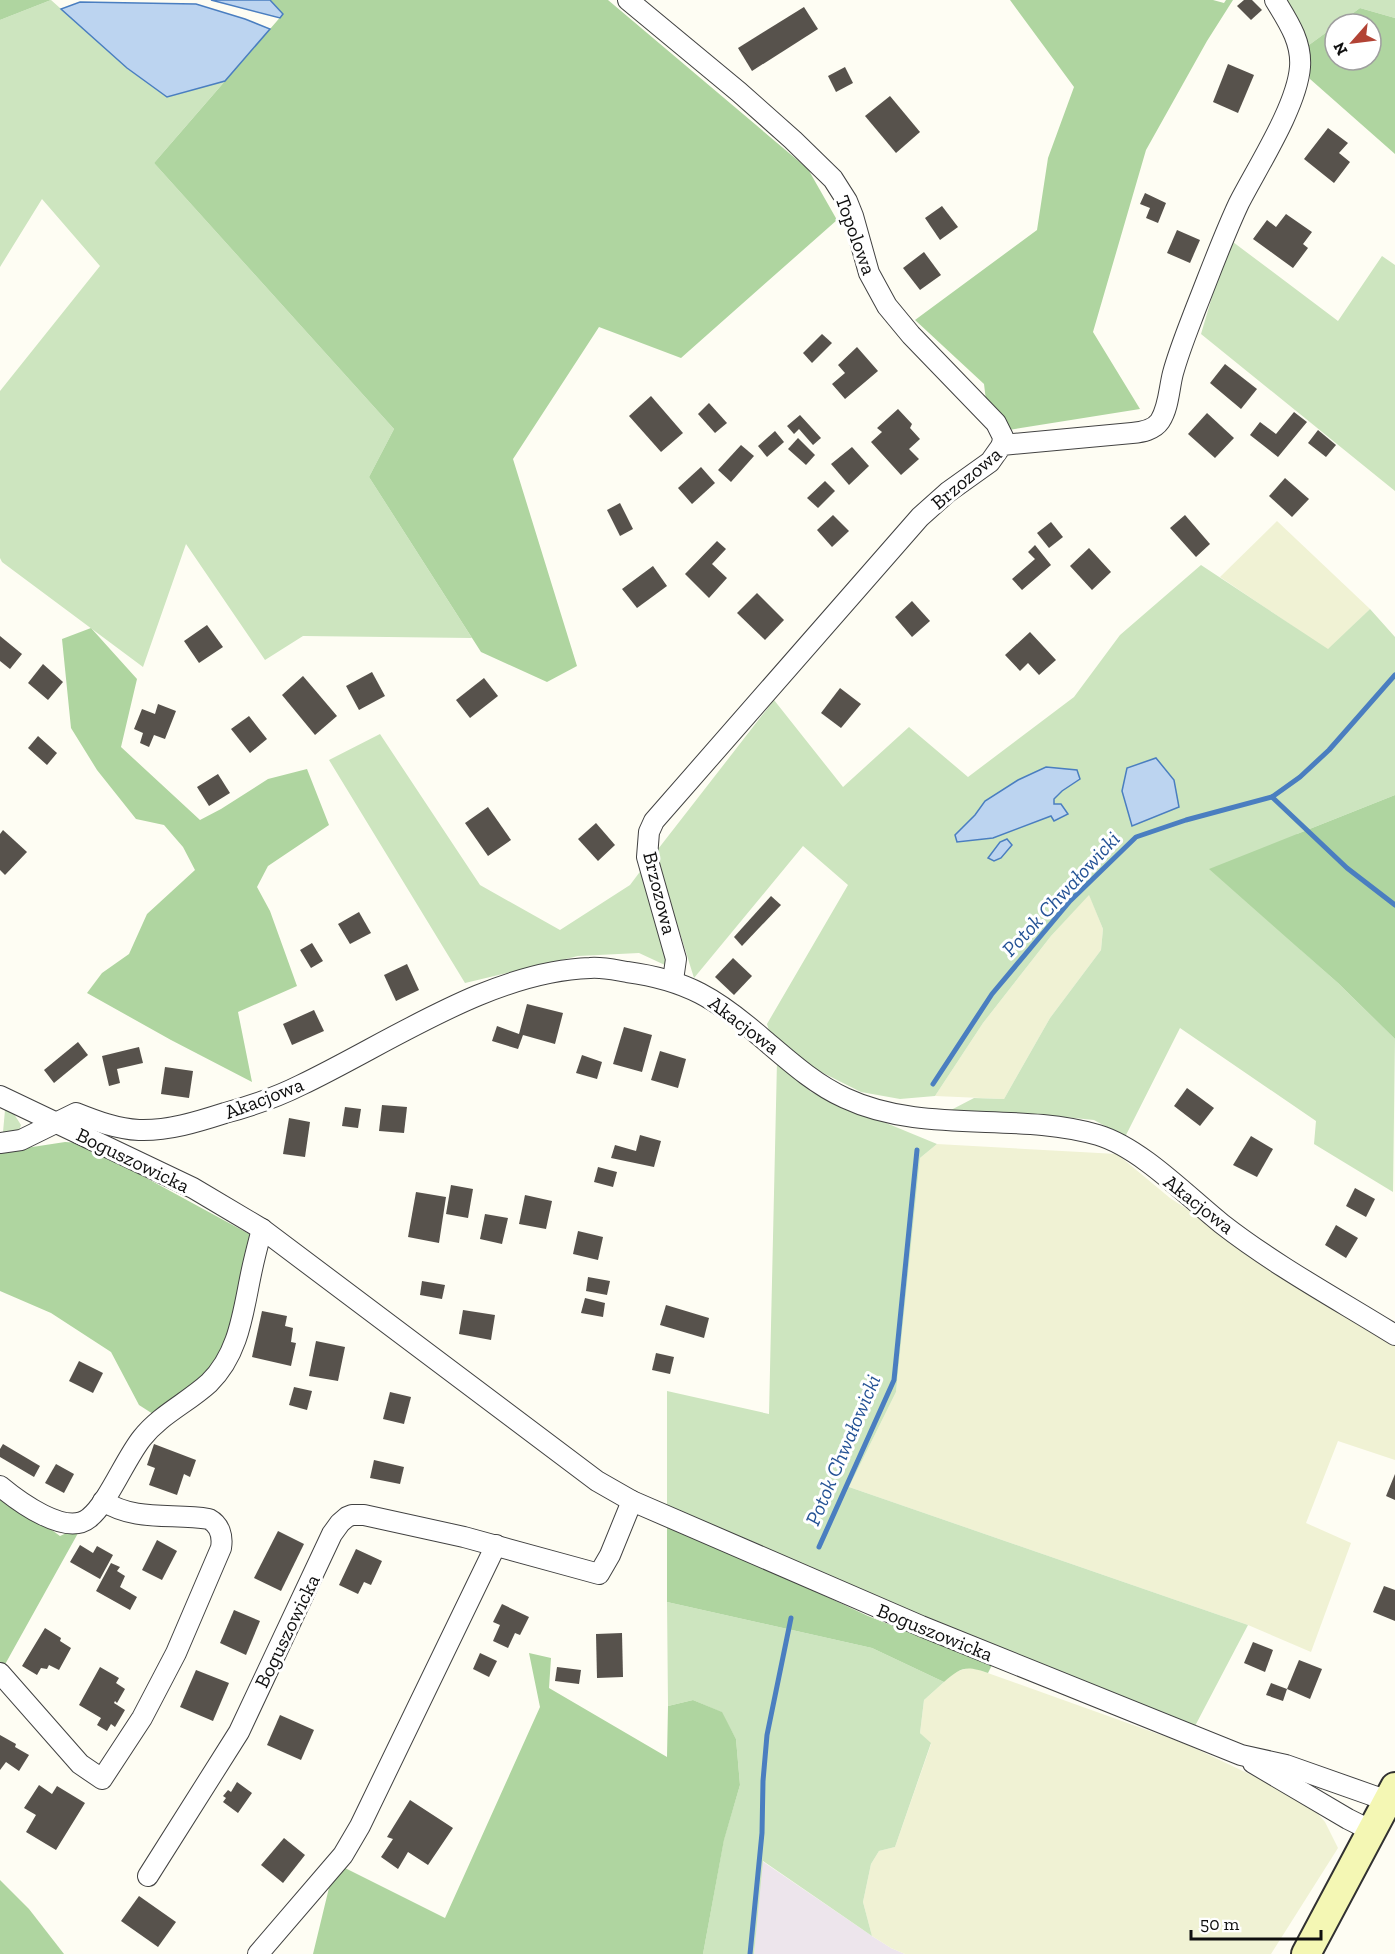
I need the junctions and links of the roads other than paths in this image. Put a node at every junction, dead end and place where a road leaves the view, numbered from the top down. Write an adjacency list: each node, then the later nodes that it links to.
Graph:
1 (628, 0): 3 (street, Topolowa)
2 (1275, 0): 3 (street, Brzozowa)
3 (1002, 445): 4 (street, Brzozowa)
4 (674, 980): 6 (street, Akacjowa); 9 (street, Akacjowa)
5 (0, 1096): 6 (street, Boguszowicka)
6 (55, 1122): 7 (street, Akacjowa); 8 (street, Boguszowicka)
7 (0, 1143)
8 (262, 1229): 11 (street); 12 (street, Boguszowicka)
9 (1395, 1335)
10 (0, 1486): 11 (street)
11 (103, 1501): 14 (street)
12 (632, 1502): 13 (street, Boguszowicka); 15 (street, Boguszowicka)
13 (496, 1545): 18 (street, Boguszowicka); 19 (street)
14 (0, 1673)
15 (1241, 1755): 16 (street, Boguszowicka); 17 (street, Boguszowicka)
16 (1392, 1794): 17 (main road)
17 (1372, 1831): 20 (main road)
18 (148, 1876)
19 (258, 1954)
20 (1306, 1954)

